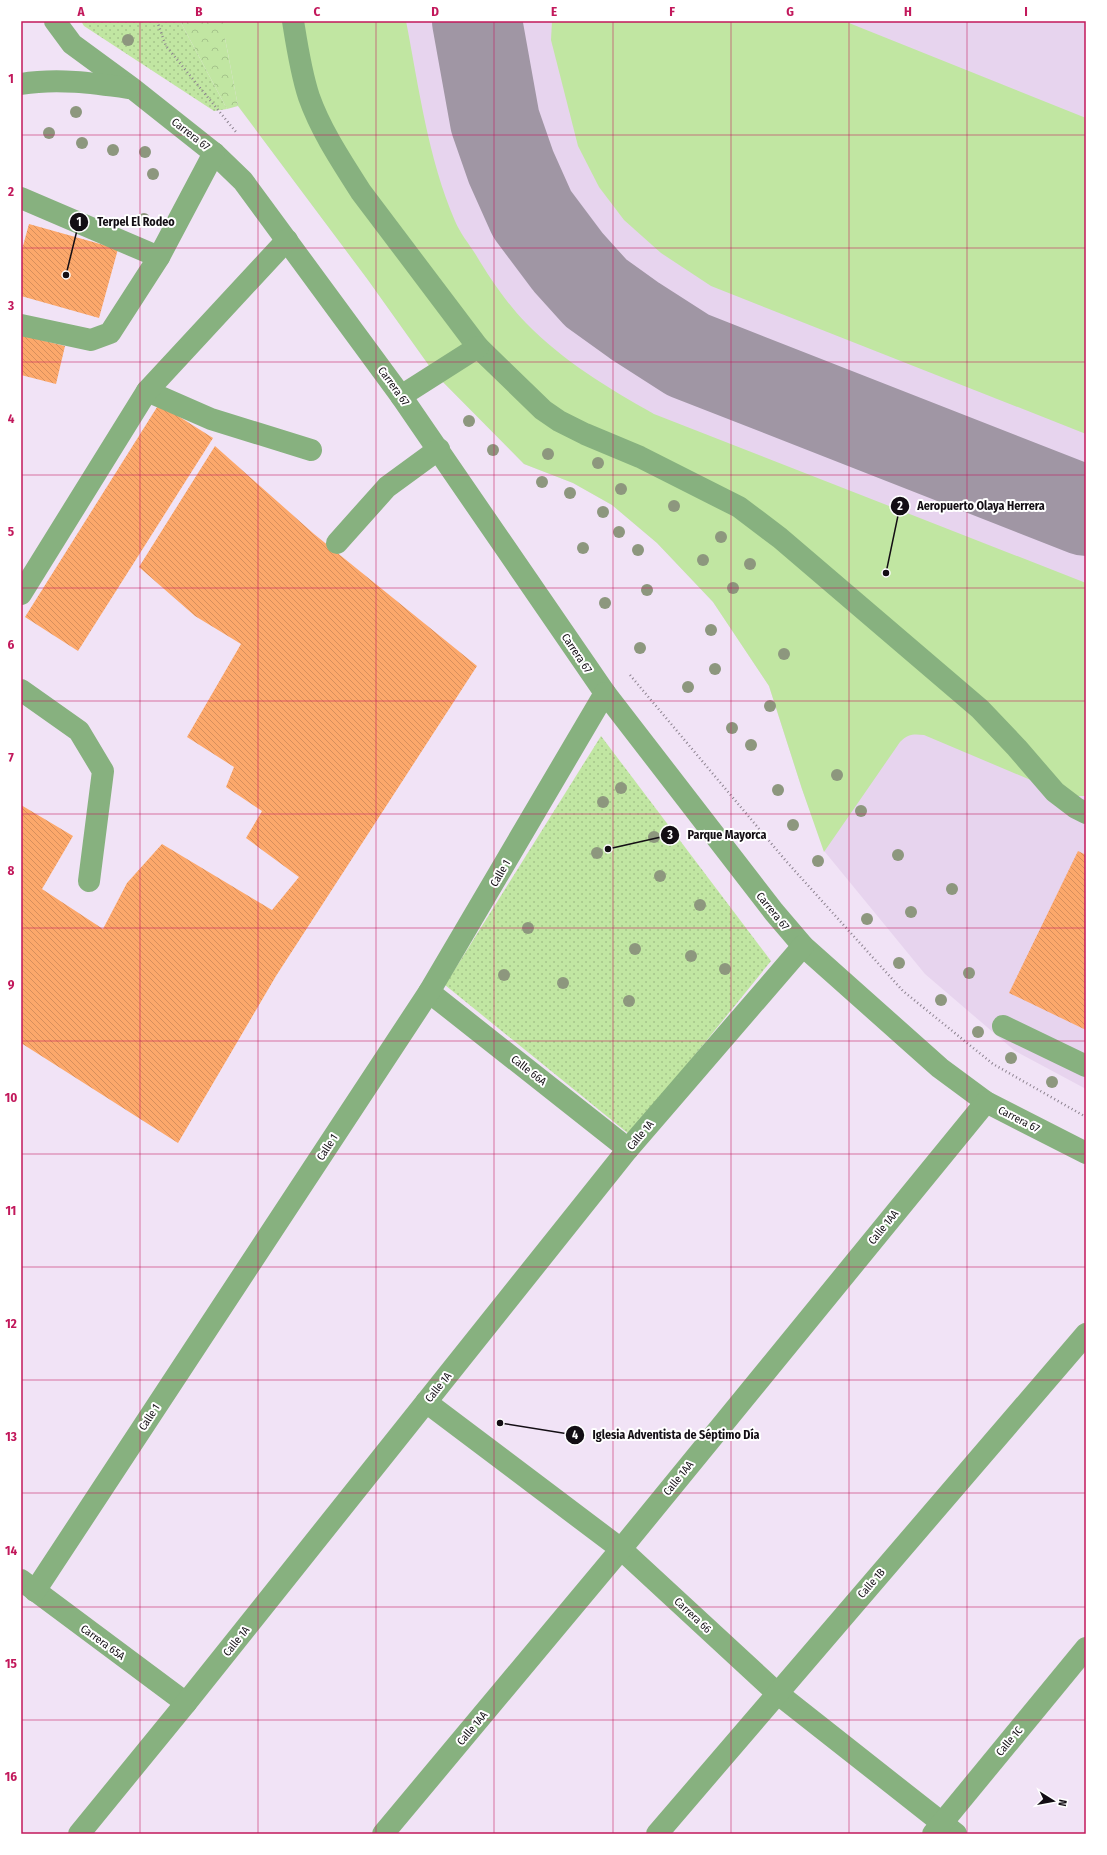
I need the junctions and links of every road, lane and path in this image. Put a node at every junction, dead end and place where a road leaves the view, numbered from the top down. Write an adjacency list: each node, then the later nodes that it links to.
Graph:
1 (55, 21): 5 (street, Carrera 67)
2 (157, 21): 6 (path)
3 (293, 21): 12 (street)
4 (21, 84): 5 (street)
5 (132, 88): 7 (street, Carrera 67)
6 (241, 138)
7 (214, 152): 9 (street, Carrera 67); 10 (street)
8 (22, 203): 10 (street)
9 (287, 240): 13 (street); 14 (street, Carrera 67)
10 (159, 257): 11 (street)
11 (21, 325)
12 (478, 347): 14 (street); 22 (street)
13 (147, 391): 16 (street); 18 (street)
14 (402, 396): 15 (street, Carrera 67)
15 (438, 449): 17 (street); 21 (street, Carrera 67)
16 (311, 450)
17 (337, 543)
18 (21, 594)
19 (627, 671): 29 (path)
20 (21, 690): 23 (street)
21 (605, 693): 24 (street, Carrera 67); 25 (street, Calle 1)
22 (1086, 813)
23 (89, 881)
24 (803, 946): 28 (street, Carrera 67); 30 (street, Calle 1A)
25 (429, 992): 30 (street, Calle 66A); 35 (street, Calle 1)
26 (1002, 1026): 27 (street)
27 (1086, 1066)
28 (986, 1102): 31 (street, Carrera 67); 34 (street, Calle 1AA)
29 (1086, 1117)
30 (628, 1149): 33 (street, Calle 1A)
31 (1086, 1153)
32 (1086, 1334): 37 (street, Calle 1B)
33 (426, 1402): 34 (street, Carrera 66); 38 (street, Calle 1A)
34 (621, 1549): 37 (street, Carrera 66); 41 (street, Calle 1AA)
35 (28, 1586): 38 (street, Carrera 65A)
36 (1086, 1648): 39 (street, Calle 1C)
37 (776, 1693): 39 (street, Carrera 66); 42 (street, Calle 1B)
38 (186, 1703): 40 (street, Calle 1A)
39 (943, 1830)
40 (79, 1834)
41 (383, 1834)
42 (657, 1834)

